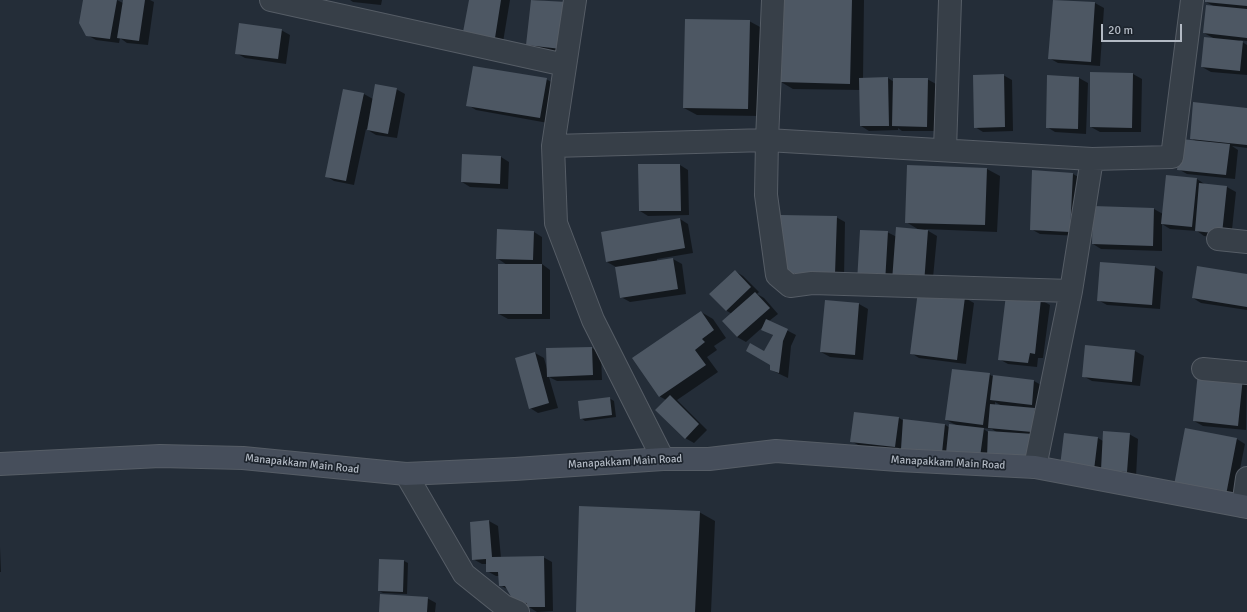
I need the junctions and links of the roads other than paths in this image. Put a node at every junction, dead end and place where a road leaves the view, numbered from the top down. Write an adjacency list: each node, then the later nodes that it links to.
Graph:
1 (271, 0): 6 (street)
2 (575, 0): 6 (street)
3 (773, 0): 7 (street)
4 (950, 0): 9 (street)
5 (1192, 0): 10 (street)
6 (565, 65): 8 (street)
7 (767, 140): 8 (street); 9 (street); 13 (street)
8 (554, 146): 16 (street)
9 (945, 150): 10 (street)
10 (1092, 159): 13 (street)
11 (1218, 239): 12 (street)
12 (1247, 242)
13 (1071, 292): 18 (street)
14 (1204, 368): 15 (street)
15 (1247, 373)
16 (664, 459): 18 (main road, Manapakkam Main Road); 19 (main road, Manapakkam Main Road)
17 (0, 464): 19 (main road, Manapakkam Main Road)
18 (1035, 467): 21 (main road, Manapakkam Main Road)
19 (406, 474): 22 (street)
20 (1247, 478): 21 (street)
21 (1245, 507)
22 (502, 610)

